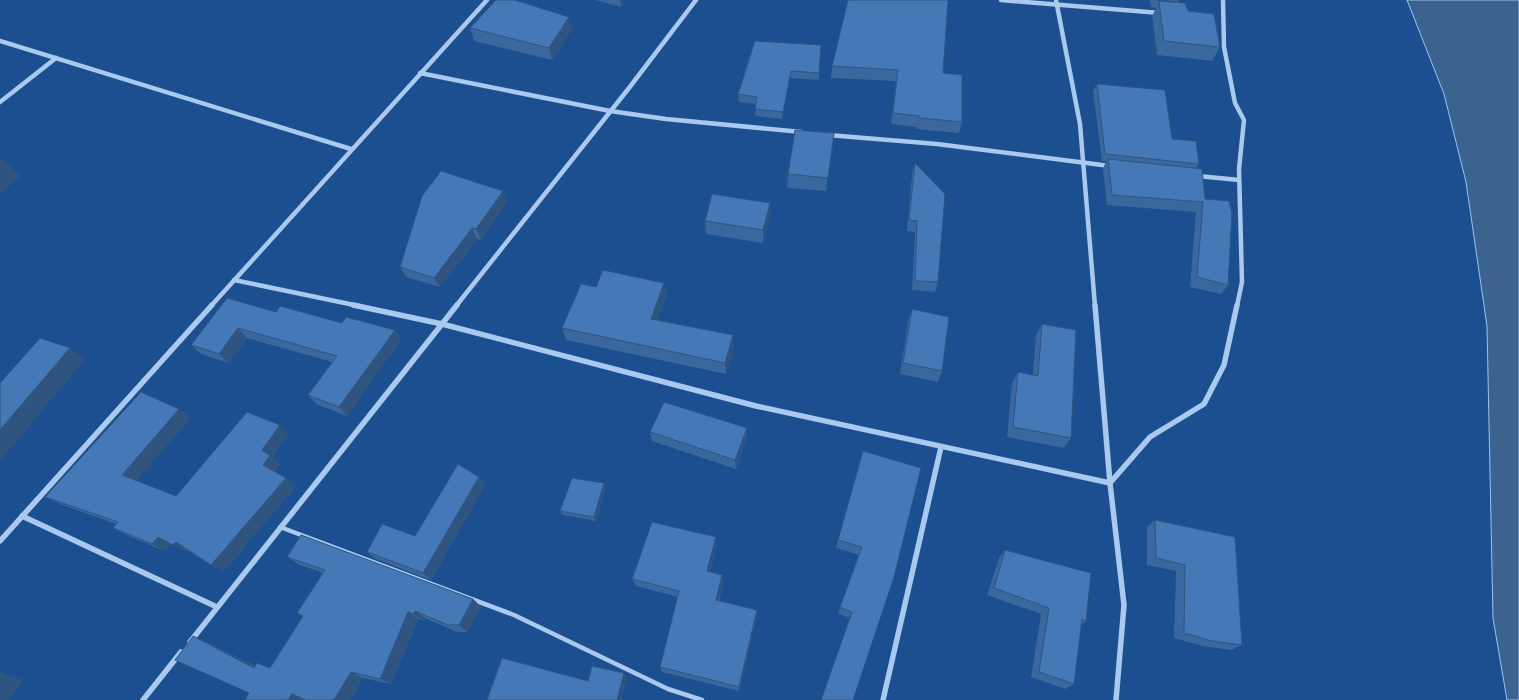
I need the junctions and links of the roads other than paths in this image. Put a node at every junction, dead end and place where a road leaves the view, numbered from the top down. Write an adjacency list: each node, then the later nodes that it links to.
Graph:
1 (486, 0): 11 (street)
2 (696, 0): 13 (street)
3 (1001, 0): 5 (street)
4 (1223, 0): 8 (street)
5 (1056, 3): 6 (street); 17 (street)
6 (1164, 13)
7 (1213, 16): 8 (street)
8 (1223, 17): 20 (street)
9 (0, 41): 10 (street)
10 (56, 58): 12 (street); 16 (street)
11 (420, 72): 13 (street); 16 (street)
12 (0, 102)
13 (610, 111): 14 (street); 22 (street)
14 (812, 133)
15 (822, 134): 17 (street)
16 (351, 149): 21 (street)
17 (1084, 163): 18 (street); 24 (street)
18 (1113, 166)
19 (1190, 175): 20 (street)
20 (1239, 180): 24 (street)
21 (234, 280): 22 (street); 25 (street)
22 (442, 324): 23 (street); 26 (street)
23 (941, 447): 24 (street); 31 (street)
24 (1110, 483): 32 (street)
25 (22, 516): 27 (street); 28 (street)
26 (280, 527): 28 (street); 30 (lane)
27 (0, 541)
28 (217, 607): 29 (street)
29 (143, 700)
30 (702, 700)
31 (884, 700)
32 (1116, 700)

